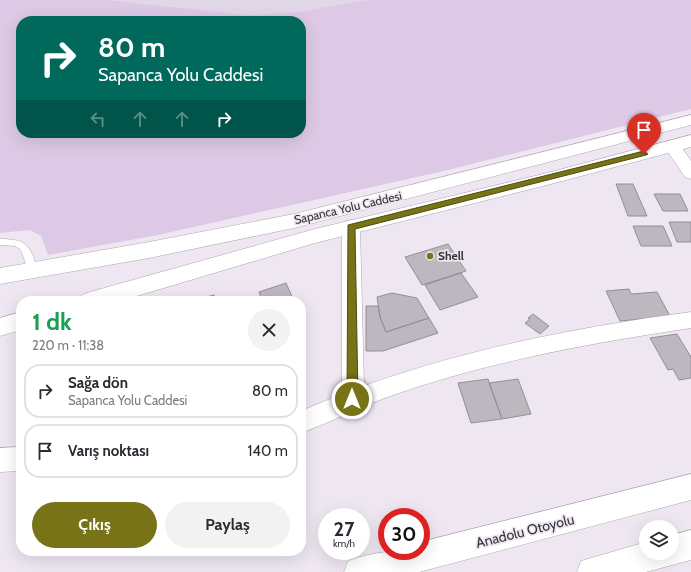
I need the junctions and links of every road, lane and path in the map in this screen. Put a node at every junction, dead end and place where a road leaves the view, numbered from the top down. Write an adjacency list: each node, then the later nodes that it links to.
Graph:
1 (691, 120): 7 (highway, Sapanca Yolu Caddesi)
2 (691, 141): 3 (highway, Sapanca Yolu Caddesi)
3 (672, 146): 4 (street); 5 (highway, Sapanca Yolu Caddesi)
4 (689, 166)
5 (351, 228): 9 (highway, Sapanca Yolu Caddesi); 13 (street)
6 (0, 242): 7 (lane)
7 (32, 270): 8 (highway, Sapanca Yolu Caddesi)
8 (0, 276)
9 (107, 296)
10 (691, 320): 13 (street)
11 (16, 322): 12 (highway)
12 (0, 327)
13 (352, 399): 14 (street)
14 (306, 420)
15 (16, 459): 16 (street)
16 (0, 460)
17 (691, 487): 21 (highway, Anadolu Otoyolu)
18 (691, 545): 19 (highway)
19 (679, 548)
20 (639, 559): 22 (highway)
21 (359, 572)
22 (592, 572)

